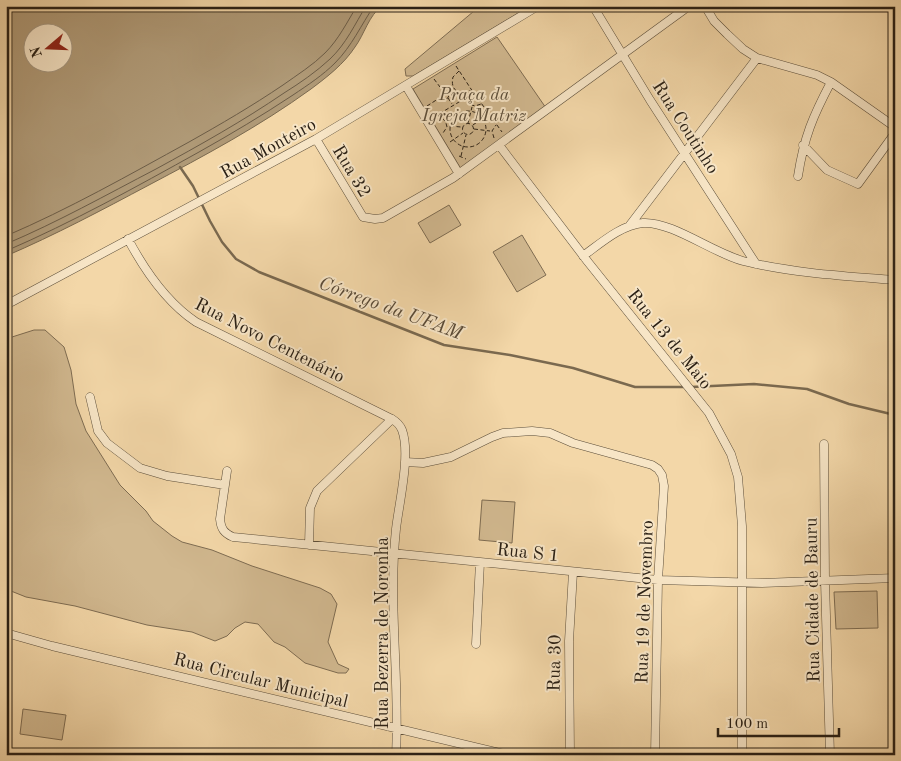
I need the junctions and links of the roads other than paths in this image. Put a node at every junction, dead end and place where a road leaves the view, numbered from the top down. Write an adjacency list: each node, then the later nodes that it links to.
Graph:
1 (538, 6): 8 (street, Rua Monteiro)
2 (593, 6): 5 (street, Rua Coutinho)
3 (689, 6): 5 (street)
4 (705, 6): 6 (street)
5 (622, 55): 12 (street); 14 (street, Rua Coutinho)
6 (757, 58): 7 (street); 14 (street)
7 (831, 82): 9 (street); 13 (street)
8 (406, 86): 11 (street, Rua Monteiro); 15 (street)
9 (895, 127)
10 (895, 133): 13 (street)
11 (316, 139): 15 (street, Rua 32); 18 (street, Rua Monteiro)
12 (499, 145): 15 (street); 19 (street, Rua 13 de Maio)
13 (804, 145): 16 (street)
14 (684, 152): 17 (street); 20 (street, Rua Coutinho)
15 (459, 174)
16 (798, 176)
17 (630, 225): 19 (street); 20 (street)
18 (128, 239): 22 (street, Rua Monteiro); 24 (street, Rua Novo Centenário)
19 (583, 256): 36 (street, Rua 13 de Maio)
20 (756, 264): 21 (street)
21 (895, 280)
22 (6, 305)
23 (90, 397): 28 (street)
24 (395, 421): 26 (street, Rua Bezerra de Noronha); 29 (street)
25 (824, 444): 35 (street, Rua Cidade de Bauru)
26 (405, 462): 30 (street, Rua Bezerra de Noronha); 34 (street, Rua 19 de Novembro)
27 (227, 471): 28 (street, Rua S 1)
28 (225, 485): 29 (street, Rua S 1)
29 (309, 546): 30 (street, Rua S 1)
30 (394, 552): 31 (street, Rua S 1); 39 (street, Rua Bezerra de Noronha)
31 (480, 562): 32 (street, Rua S 1); 38 (street)
32 (573, 572): 34 (street, Rua S 1); 42 (street, Rua 30)
33 (895, 578): 35 (street, Rua S 1)
34 (658, 580): 36 (street, Rua S 1); 43 (street, Rua 19 de Novembro)
35 (825, 581): 36 (street, Rua S 1); 45 (street, Rua Cidade de Bauru)
36 (741, 583): 44 (street, Rua 13 de Maio)
37 (6, 632): 39 (street, Rua Circular Municipal)
38 (476, 644)
39 (398, 729): 40 (street, Rua Bezerra de Noronha); 41 (street, Rua Circular Municipal)
40 (396, 755)
41 (508, 755)
42 (570, 755)
43 (656, 755)
44 (742, 755)
45 (830, 755)

